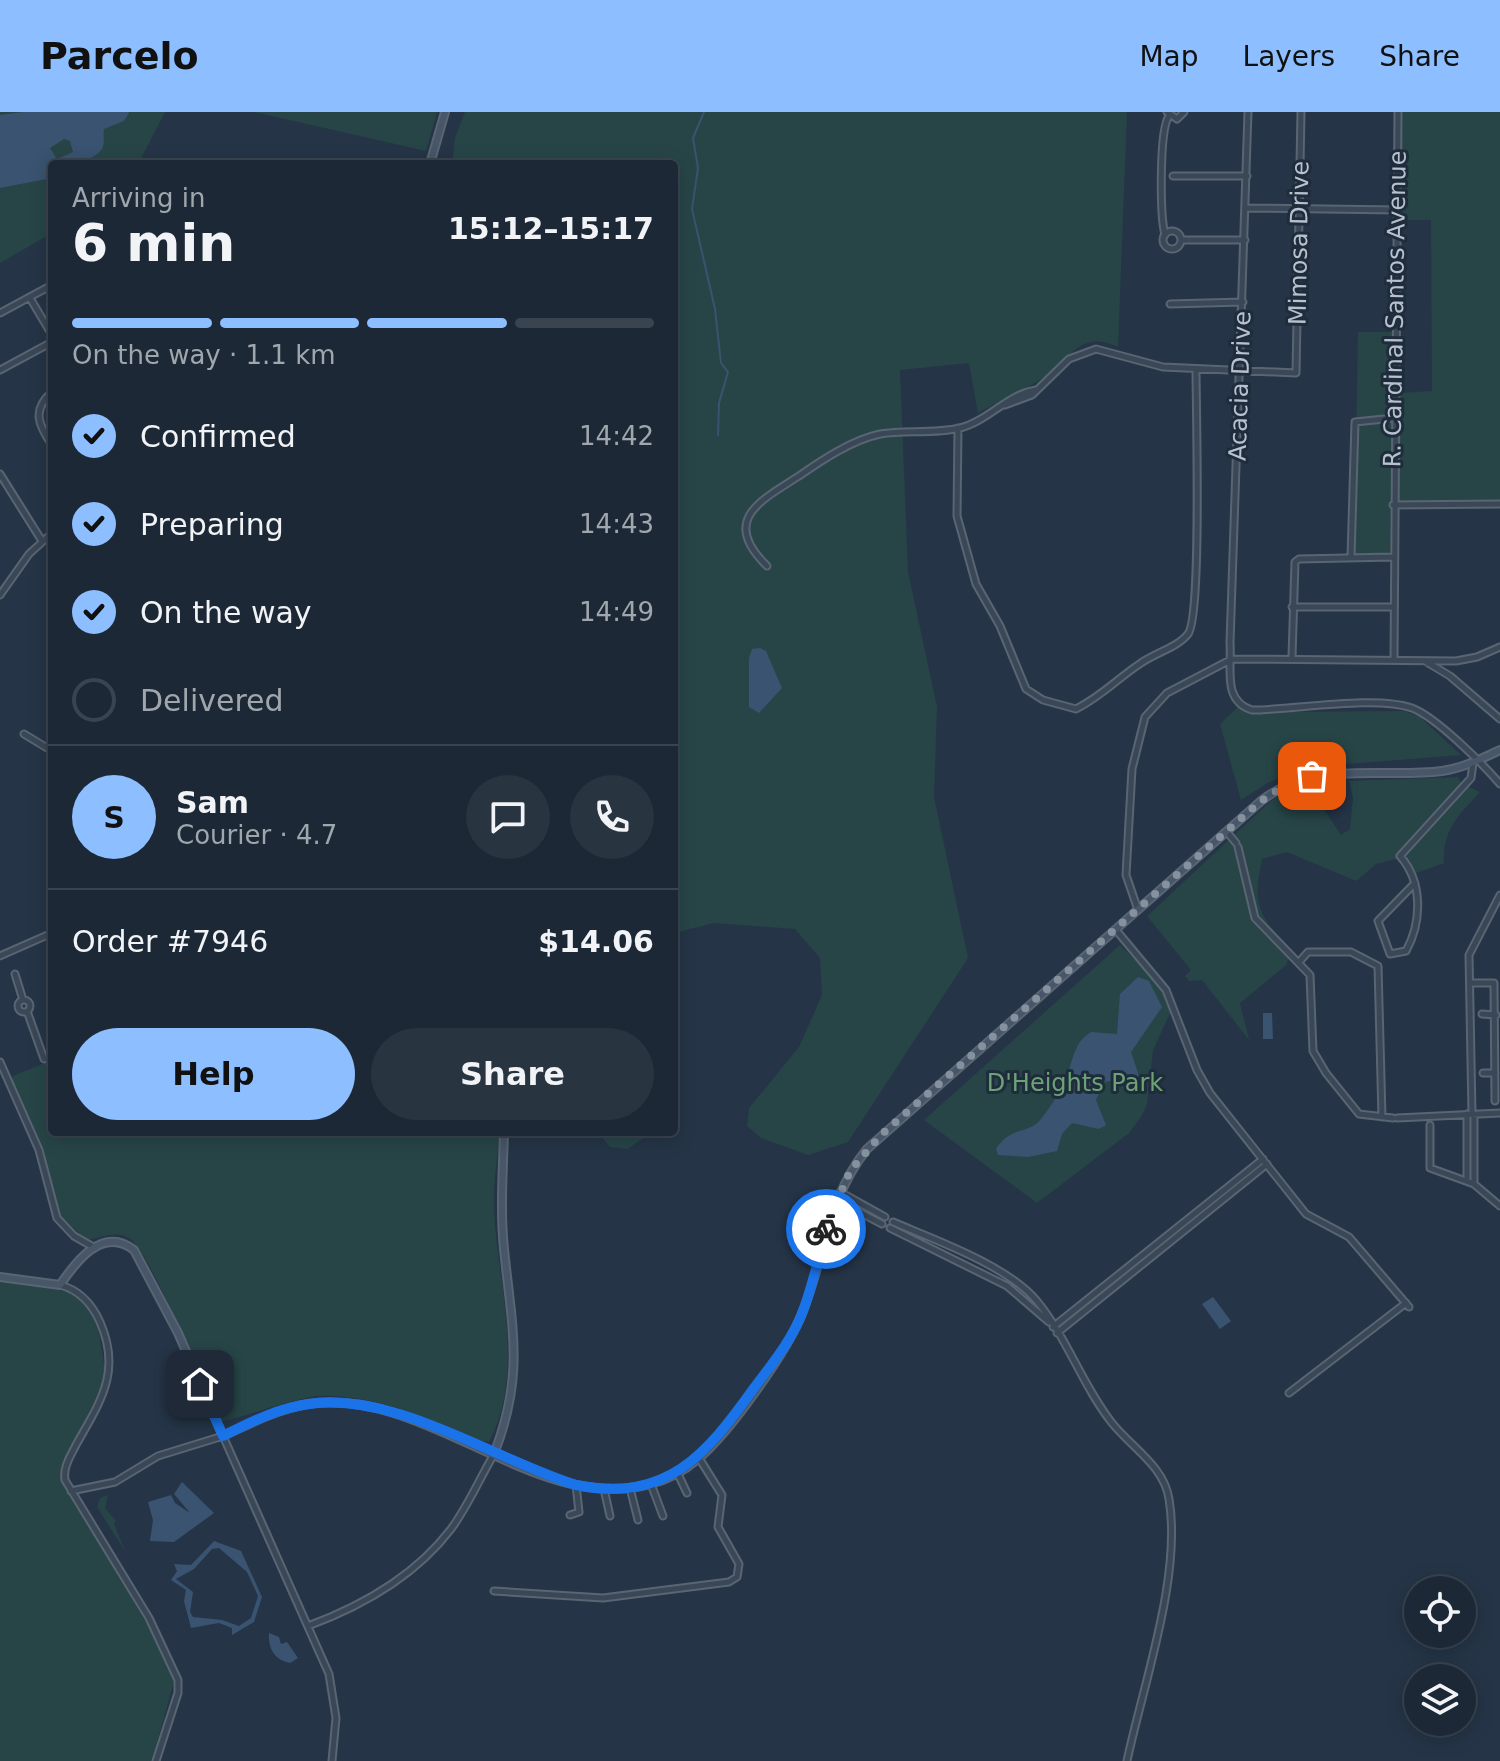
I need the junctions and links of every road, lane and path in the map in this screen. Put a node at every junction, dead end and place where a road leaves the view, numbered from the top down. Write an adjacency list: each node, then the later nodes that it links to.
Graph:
1 (445, 112): 7 (main road)
2 (1184, 112): 6 (street)
3 (1248, 112): 9 (street, Acacia Drive)
4 (1301, 112): 10 (street, Mimosa Drive)
5 (1398, 112): 12 (street, R. Cardinal Santos Avenue)
6 (1168, 114): 13 (street)
7 (431, 160)
8 (1173, 176): 9 (street)
9 (1247, 176): 11 (street, Acacia Drive)
10 (1300, 207): 11 (street); 12 (street); 25 (street, Mimosa Drive)
11 (1246, 208): 15 (street, Acacia Drive)
12 (1398, 210): 27 (street, R. Cardinal Santos Avenue)
13 (1165, 235): 14 (street); 14 (street)
14 (1182, 240): 15 (street)
15 (1245, 240): 18 (street, Acacia Drive)
16 (48, 287): 17 (street)
17 (30, 298): 20 (street); 21 (street)
18 (1243, 302): 19 (street); 25 (street, Acacia Drive)
19 (1170, 304)
20 (0, 313)
21 (48, 328)
22 (48, 344): 24 (street)
23 (1196, 369): 25 (street); 28 (street); 28 (street)
24 (0, 370)
25 (1239, 371): 44 (street, Acacia Drive)
26 (48, 397): 29 (street)
27 (1394, 418): 32 (street, R. Cardinal Santos Avenue); 35 (street)
28 (958, 428): 37 (street)
29 (48, 438)
30 (0, 474): 34 (street)
31 (1500, 504): 32 (street)
32 (1393, 505): 36 (street, R. Cardinal Santos Avenue)
33 (48, 536): 34 (street)
34 (42, 541): 38 (street)
35 (1351, 557): 36 (street); 40 (street)
36 (1393, 557): 41 (street, R. Cardinal Santos Avenue)
37 (767, 566)
38 (2, 587): 39 (street)
39 (0, 595)
40 (1292, 607): 41 (street); 43 (street)
41 (1394, 607): 45 (street, R. Cardinal Santos Avenue)
42 (1500, 647): 46 (street)
43 (1292, 657): 44 (street); 45 (street)
44 (1232, 659): 51 (street, Acacia Drive); 56 (street)
45 (1394, 660): 46 (street)
46 (1424, 661): 47 (street)
47 (1500, 719)
48 (24, 734): 49 (street)
49 (48, 749)
50 (1500, 750): 51 (main road)
51 (1475, 762): 52 (street, Acacia Drive); 53 (main road); 54 (street)
52 (1500, 784)
53 (1227, 832): 56 (main road); 60 (street)
54 (1415, 883): 54 (street)
55 (1500, 895): 62 (street)
56 (1138, 910): 57 (main road)
57 (1116, 930): 75 (street); 78 (main road)
58 (48, 935): 59 (street)
59 (0, 956)
60 (1299, 962): 72 (street); 72 (street)
61 (15, 974): 65 (street)
62 (1470, 983): 64 (street); 71 (street)
63 (1482, 1014): 64 (street)
64 (1496, 1015): 68 (street)
65 (44, 1059)
66 (0, 1062): 82 (street)
67 (1483, 1073): 68 (street)
68 (1495, 1073): 69 (street)
69 (1495, 1101)
70 (1500, 1113): 71 (street)
71 (1471, 1114): 72 (street); 76 (street); 77 (street)
72 (1382, 1117)
73 (1430, 1125): 76 (street)
74 (504, 1136): 88 (main road)
75 (1265, 1162): 85 (street); 86 (street)
76 (1467, 1180): 77 (street)
77 (1474, 1184): 80 (street)
78 (839, 1191): 79 (main road); 79 (street)
79 (836, 1200): 89 (main road)
80 (1500, 1206)
81 (892, 1225): 85 (street)
82 (95, 1248): 84 (main road); 87 (main road)
83 (0, 1277): 84 (main road)
84 (60, 1285): 95 (street)
85 (1053, 1327): 105 (street)
86 (1289, 1393)
87 (223, 1436): 88 (main road); 95 (street); 102 (street)
88 (494, 1454): 92 (main road); 102 (street)
89 (699, 1458): 90 (main road); 101 (street)
90 (677, 1472): 91 (main road); 96 (street)
91 (651, 1484): 93 (main road); 99 (street)
92 (576, 1485): 94 (main road); 97 (street)
93 (630, 1488): 94 (main road); 100 (street)
94 (604, 1489): 98 (street)
95 (71, 1491): 103 (street)
96 (687, 1493)
97 (570, 1515)
98 (610, 1516)
99 (663, 1516)
100 (638, 1520)
101 (494, 1591)
102 (308, 1626): 104 (street)
103 (156, 1761)
104 (332, 1761)
105 (1127, 1761)

